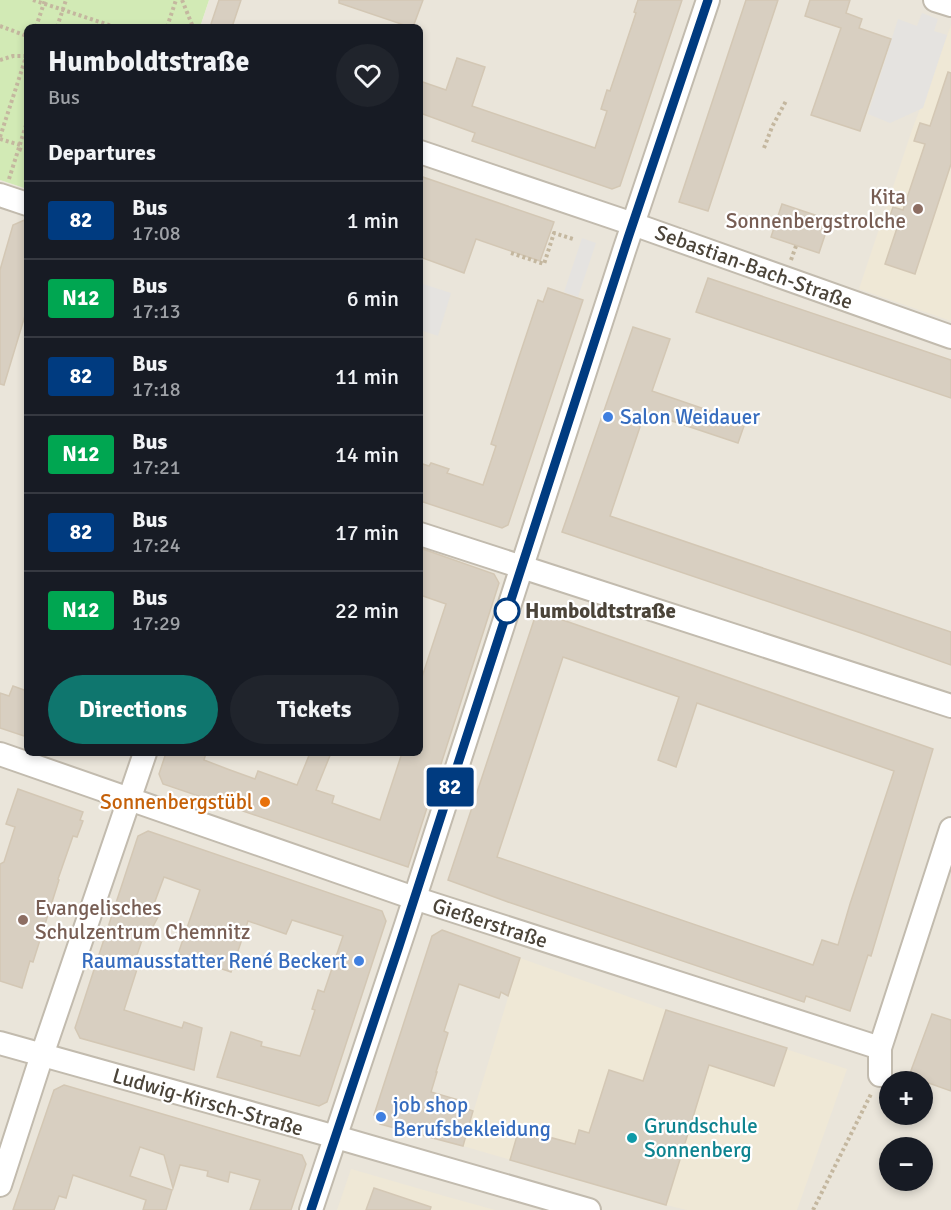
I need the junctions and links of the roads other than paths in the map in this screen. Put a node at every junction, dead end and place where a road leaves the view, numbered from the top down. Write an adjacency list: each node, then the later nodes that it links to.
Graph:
1 (708, 0): 7 (street)
2 (935, 0): 3 (street)
3 (951, 5)
4 (423, 153): 7 (street, Sebastian-Bach-Straße)
5 (1, 199): 6 (street)
6 (24, 203)
7 (633, 224): 8 (street, Sebastian-Bach-Straße); 10 (street)
8 (951, 337)
9 (423, 535): 10 (street)
10 (521, 568): 11 (street); 16 (street)
11 (951, 706)
12 (0, 754): 14 (street, Gießerstraße)
13 (144, 756): 14 (street)
14 (130, 800): 16 (street, Gießerstraße); 19 (street)
15 (951, 829): 18 (street)
16 (414, 898): 18 (street, Gießerstraße); 21 (street)
17 (0, 1043): 19 (street, Ludwig-Kirsch-Straße)
18 (880, 1048): 20 (street)
19 (42, 1055): 21 (street, Ludwig-Kirsch-Straße); 22 (street)
20 (880, 1071)
21 (336, 1137): 23 (street); 24 (street, Ludwig-Kirsch-Straße)
22 (0, 1185)
23 (311, 1210)
24 (589, 1210)

